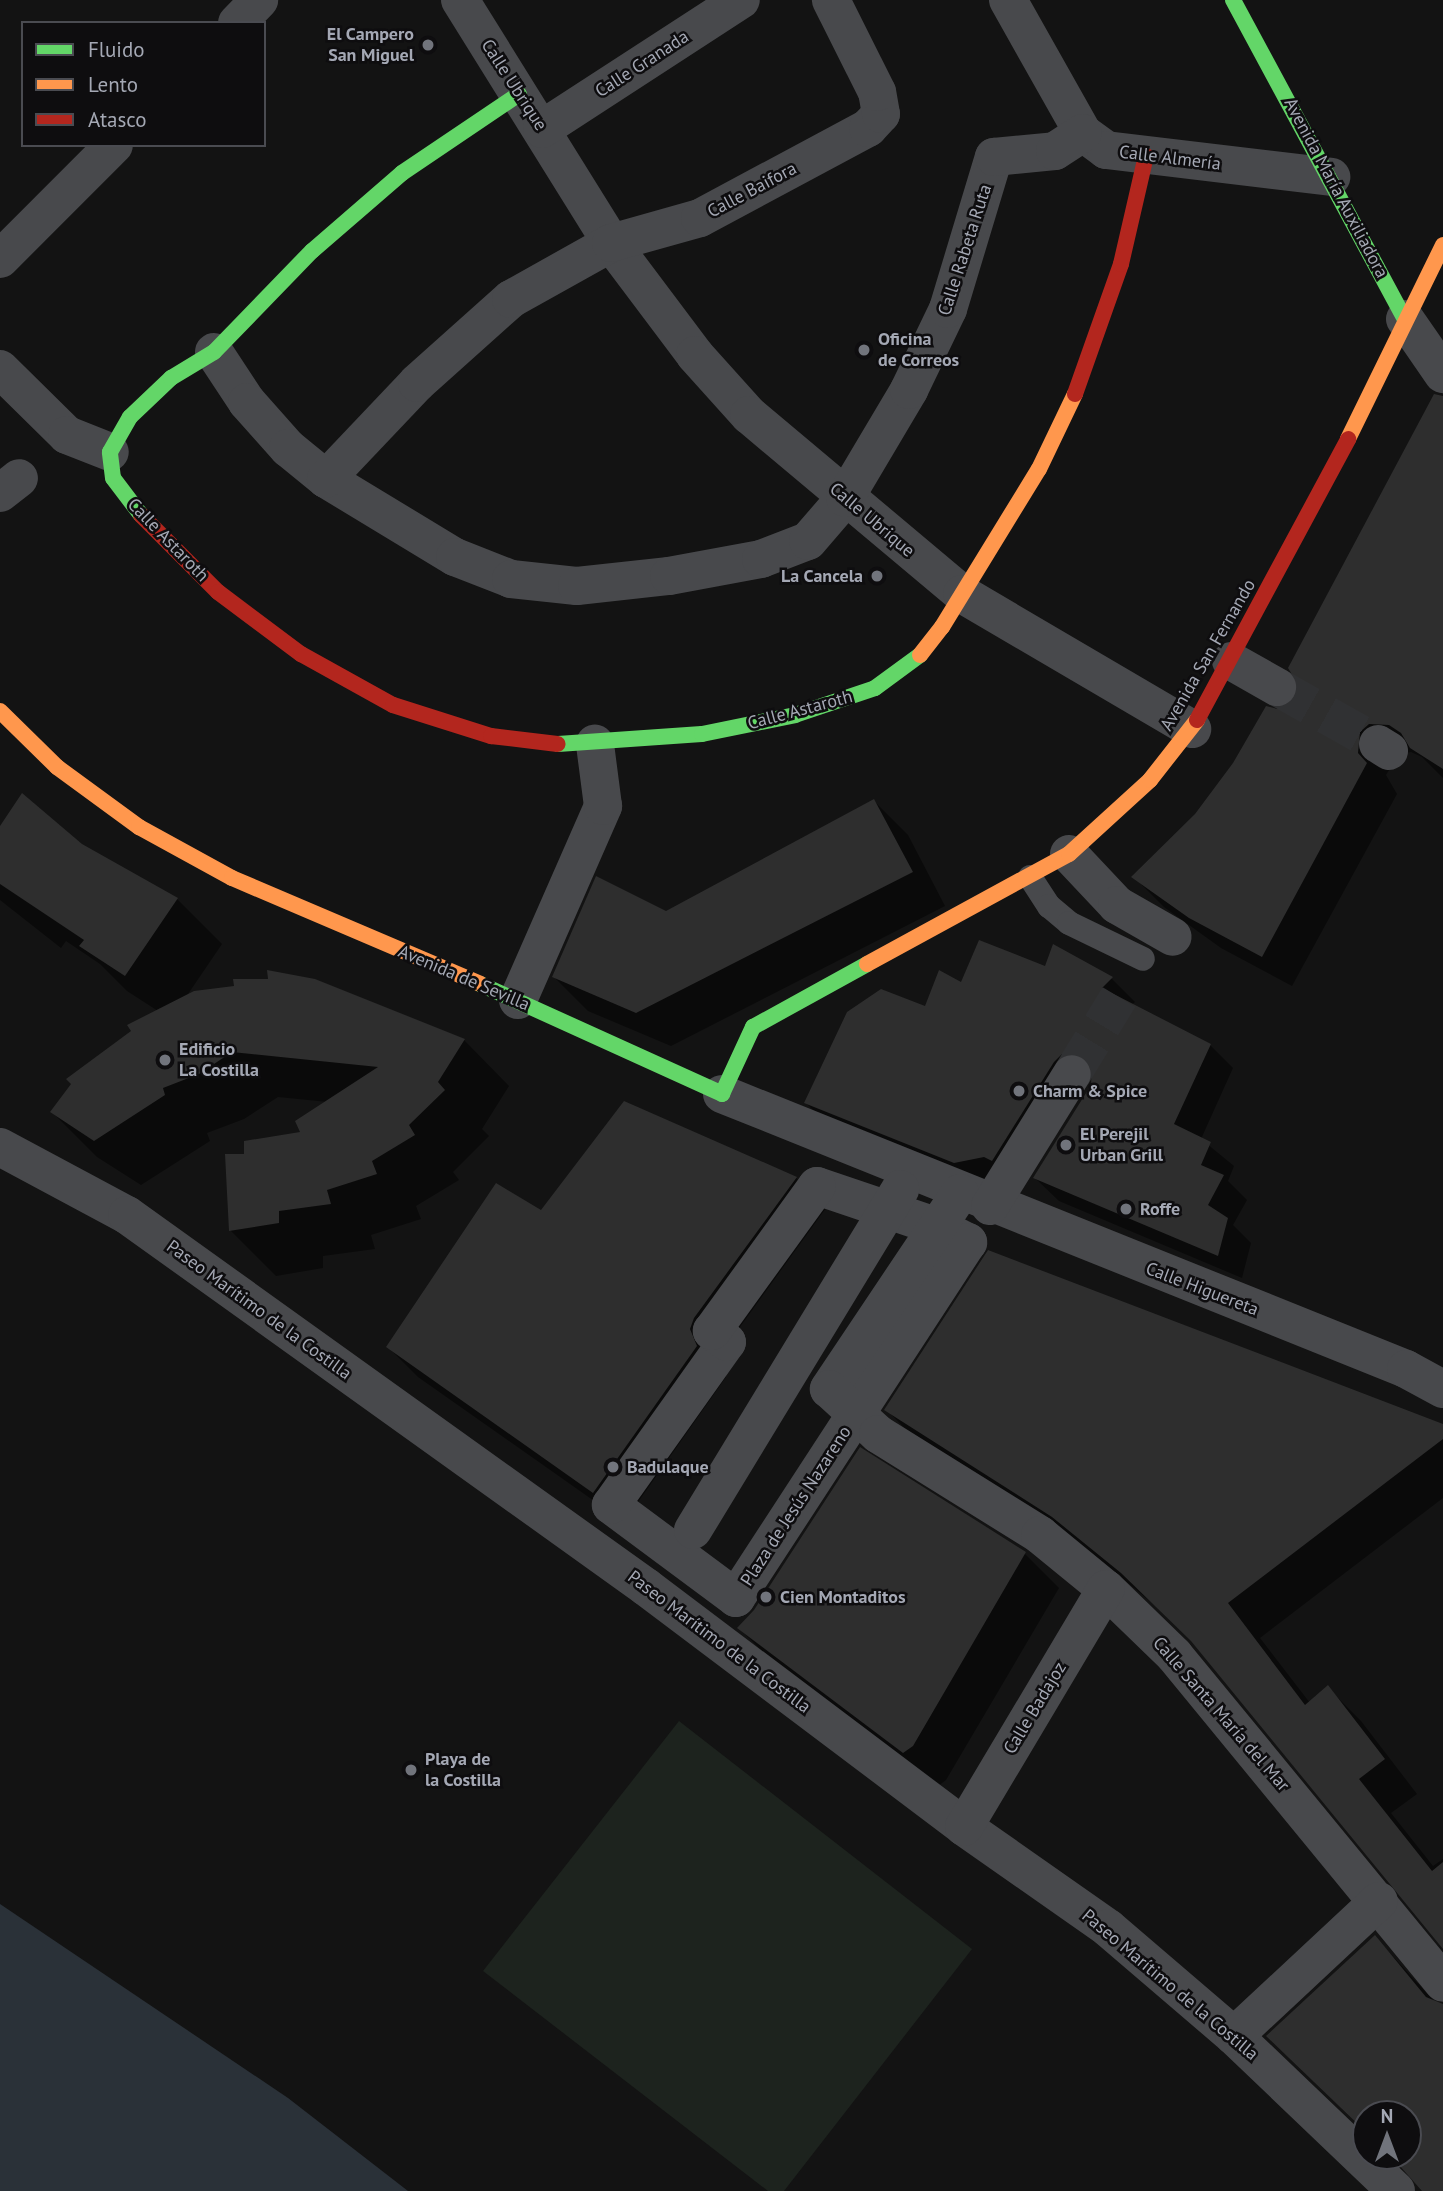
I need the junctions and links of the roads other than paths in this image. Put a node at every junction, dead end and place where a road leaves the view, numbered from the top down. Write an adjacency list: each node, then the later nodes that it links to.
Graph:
1 (259, 0): 7 (street)
2 (460, 0): 8 (street, Calle Ubrique)
3 (741, 0): 9 (street, Calle Granada)
4 (831, 0): 14 (street, Calle Baifora)
5 (1008, 0): 10 (street, Calle Almería)
6 (1233, 0): 13 (street, Avenida María Auxiliadora)
7 (239, 21)
8 (519, 94): 9 (street, Calle Ubrique); 18 (street)
9 (542, 129): 14 (street, Calle Ubrique)
10 (1083, 132): 12 (street, Calle Almería); 23 (street, Calle Rabeta Ruta)
11 (112, 147): 16 (street)
12 (1146, 156): 13 (street, Calle Almería); 24 (street, Calle Astaroth)
13 (1331, 177): 17 (street, Avenida María Auxiliadora)
14 (611, 243): 22 (street); 23 (street, Calle Ubrique)
15 (1443, 246): 17 (street, Avenida San Fernando)
16 (0, 259)
17 (1405, 318): 20 (street, Avenida María Auxiliadora); 25 (street, Avenida San Fernando)
18 (214, 352): 21 (street); 22 (street, Calle Rabeta Ruta)
19 (0, 369): 21 (street)
20 (1443, 374)
21 (110, 452): 29 (street, Calle Astaroth)
22 (326, 479): 23 (street, Calle Rabeta Ruta)
23 (845, 498): 24 (street, Calle Ubrique)
24 (962, 594): 28 (street, Calle Ubrique); 29 (street, Calle Astaroth)
25 (1231, 661): 26 (street); 28 (street, Avenida San Fernando)
26 (1277, 687)
27 (0, 711): 34 (street, Avenida de Sevilla)
28 (1192, 729): 30 (street, Avenida San Fernando)
29 (595, 744): 34 (street)
30 (1069, 854): 31 (street, Avenida San Fernando); 32 (street)
31 (1030, 877): 33 (lane); 36 (street, Avenida San Fernando)
32 (1173, 937)
33 (1143, 959)
34 (518, 1000): 36 (street, Avenida de Sevilla)
35 (1072, 1074): 39 (street)
36 (722, 1094): 38 (street, Avenida de Sevilla)
37 (0, 1147): 46 (street, Paseo Marítimo de la Costilla)
38 (910, 1172): 39 (street, Avenida de Sevilla); 40 (street)
39 (975, 1200): 41 (street); 42 (street, Calle Higuereta)
40 (888, 1210): 41 (street, Plaza de Jesús Nazareno); 43 (street, Plaza de Jesús Nazareno); 44 (street)
41 (938, 1227): 43 (street, Plaza de Jesús Nazareno)
42 (1443, 1388)
43 (856, 1414): 45 (street, Calle Santa María del Mar)
44 (693, 1530)
45 (1106, 1589): 46 (street, Calle Badajoz); 47 (street, Calle Santa María del Mar)
46 (964, 1827): 49 (street, Paseo Marítimo de la Costilla)
47 (1379, 1901): 48 (street, Calle Santa María del Mar); 49 (street)
48 (1443, 1983)
49 (1234, 2036): 50 (street, Paseo Marítimo de la Costilla)
50 (1396, 2191)

